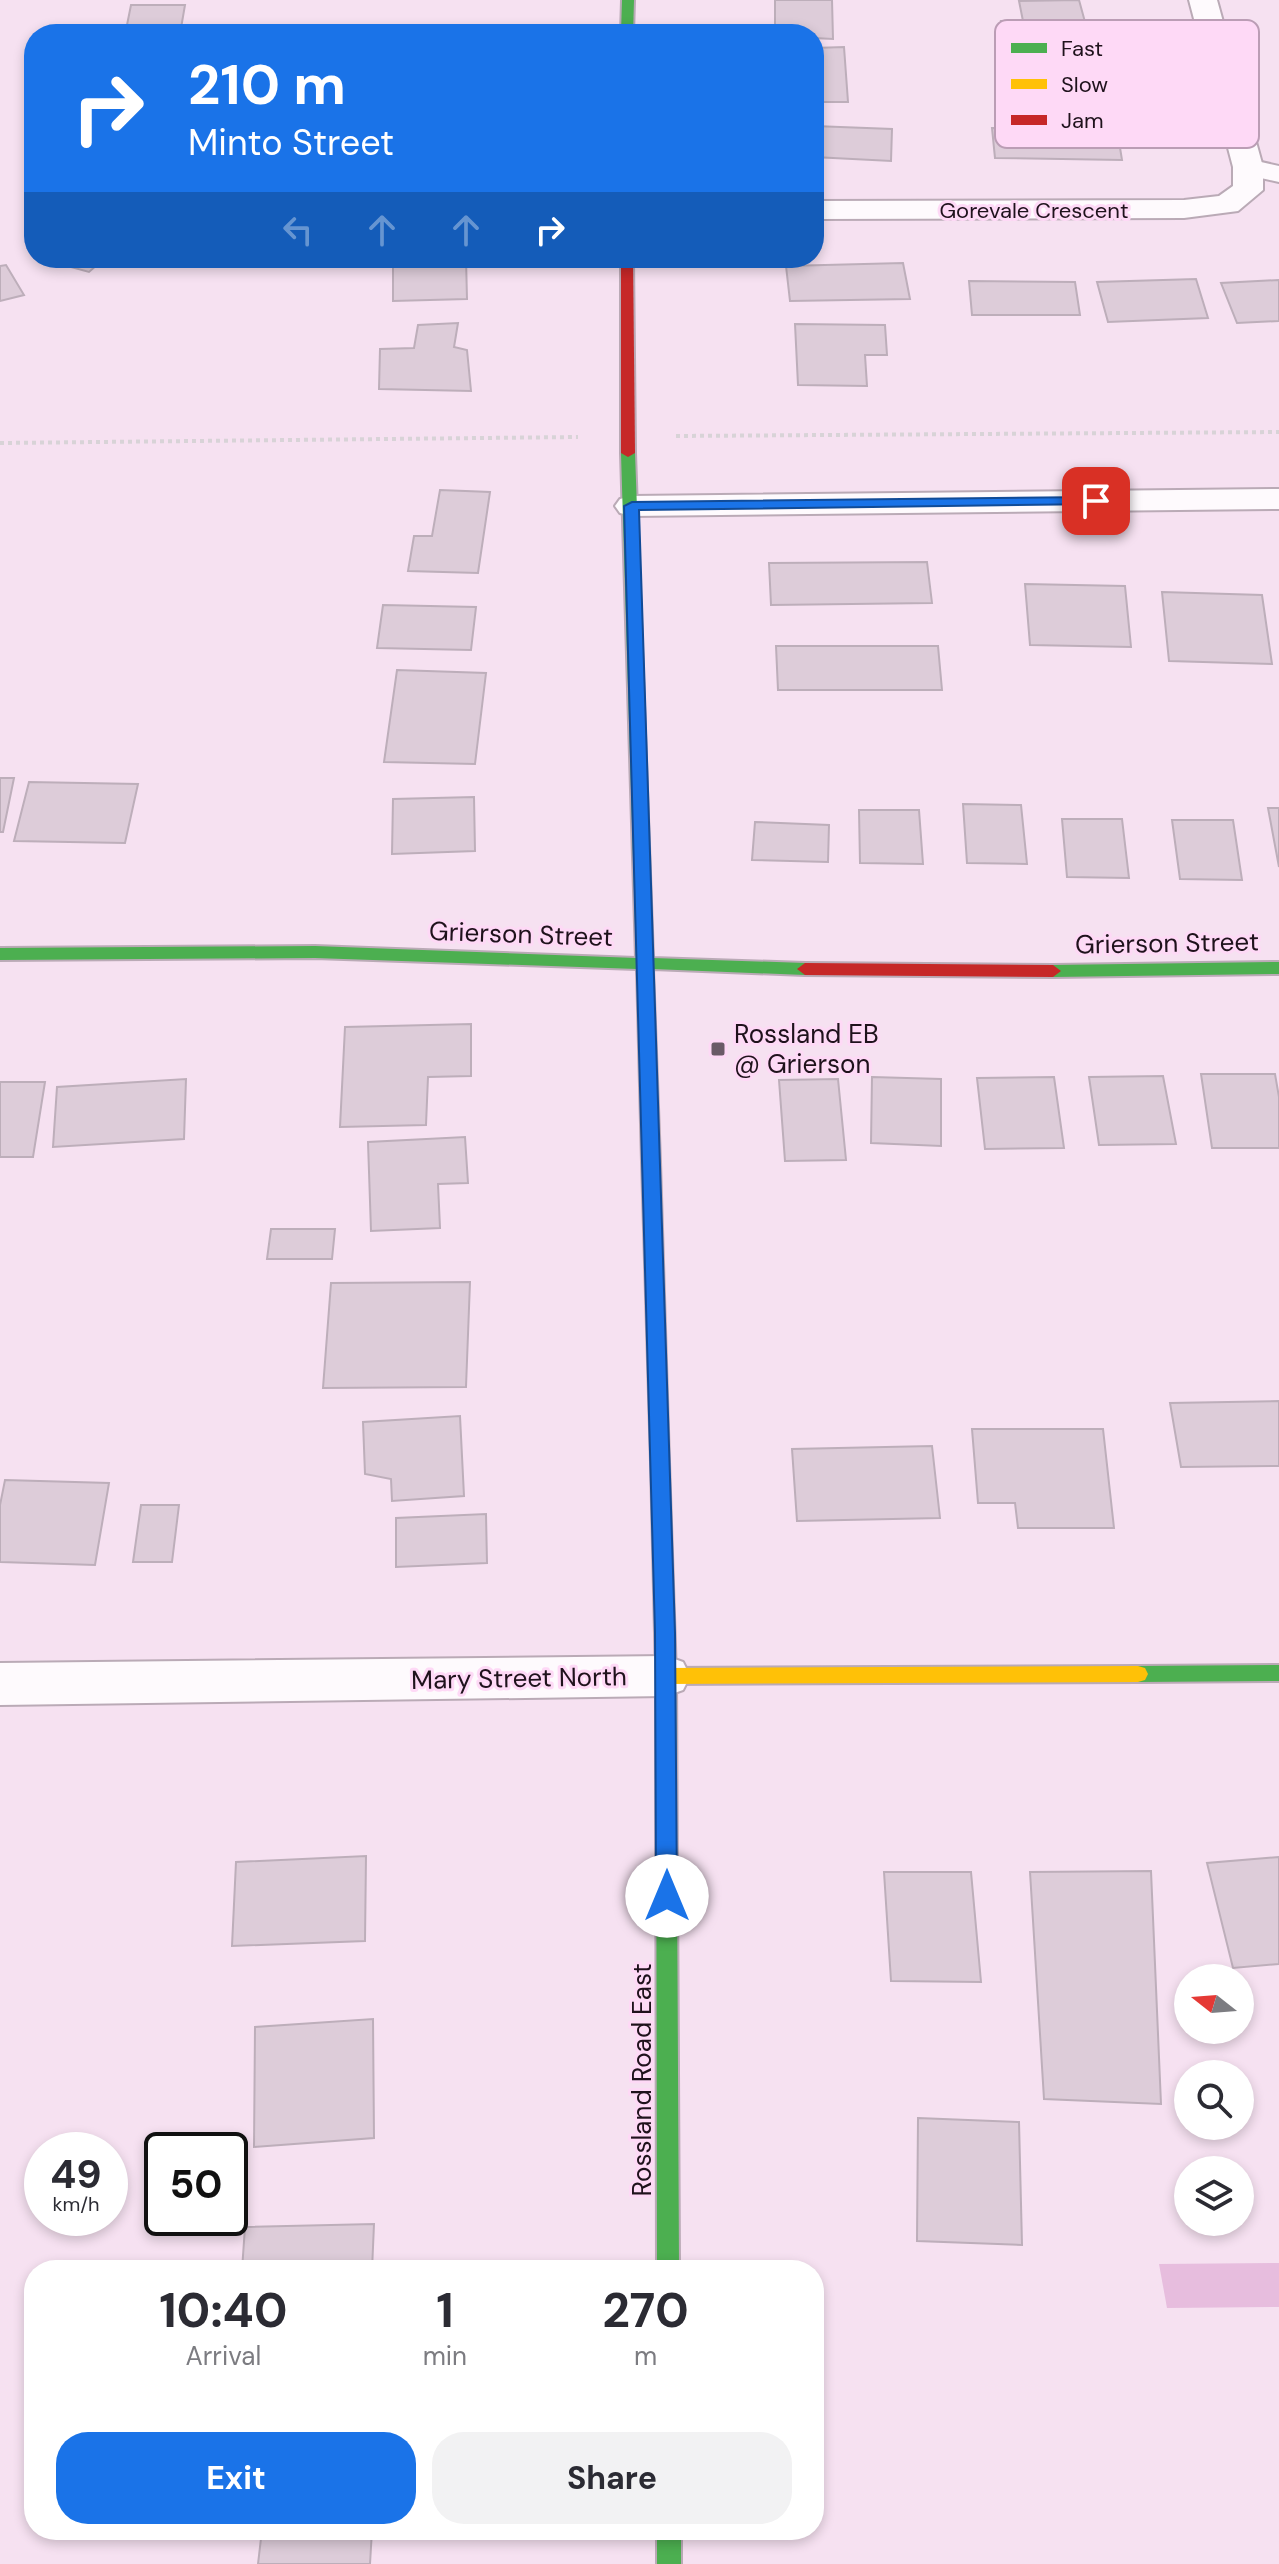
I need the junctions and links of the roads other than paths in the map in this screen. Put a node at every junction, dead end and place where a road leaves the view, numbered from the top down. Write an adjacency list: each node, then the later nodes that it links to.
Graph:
1 (628, 0): 4 (main road)
2 (1203, 0): 3 (street)
3 (1208, 20)
4 (627, 24)
5 (1240, 148): 7 (street)
6 (1279, 174): 7 (lane)
7 (1248, 178): 8 (street, Gorevale Crescent)
8 (824, 210)
9 (627, 268): 11 (main road, Rossland Road East)
10 (1279, 499): 11 (street)
11 (632, 506): 13 (main road, Rossland Road East)
12 (0, 954): 13 (main road, Grierson Street)
13 (646, 965): 14 (main road, Grierson Street); 16 (main road, Rossland Road East)
14 (1279, 968)
15 (1279, 1673): 16 (main road, Mary Street North)
16 (666, 1676): 17 (street, Mary Street North); 18 (main road, Rossland Road East)
17 (0, 1684)
18 (668, 2260)
19 (669, 2540): 20 (main road)
20 (669, 2564)

